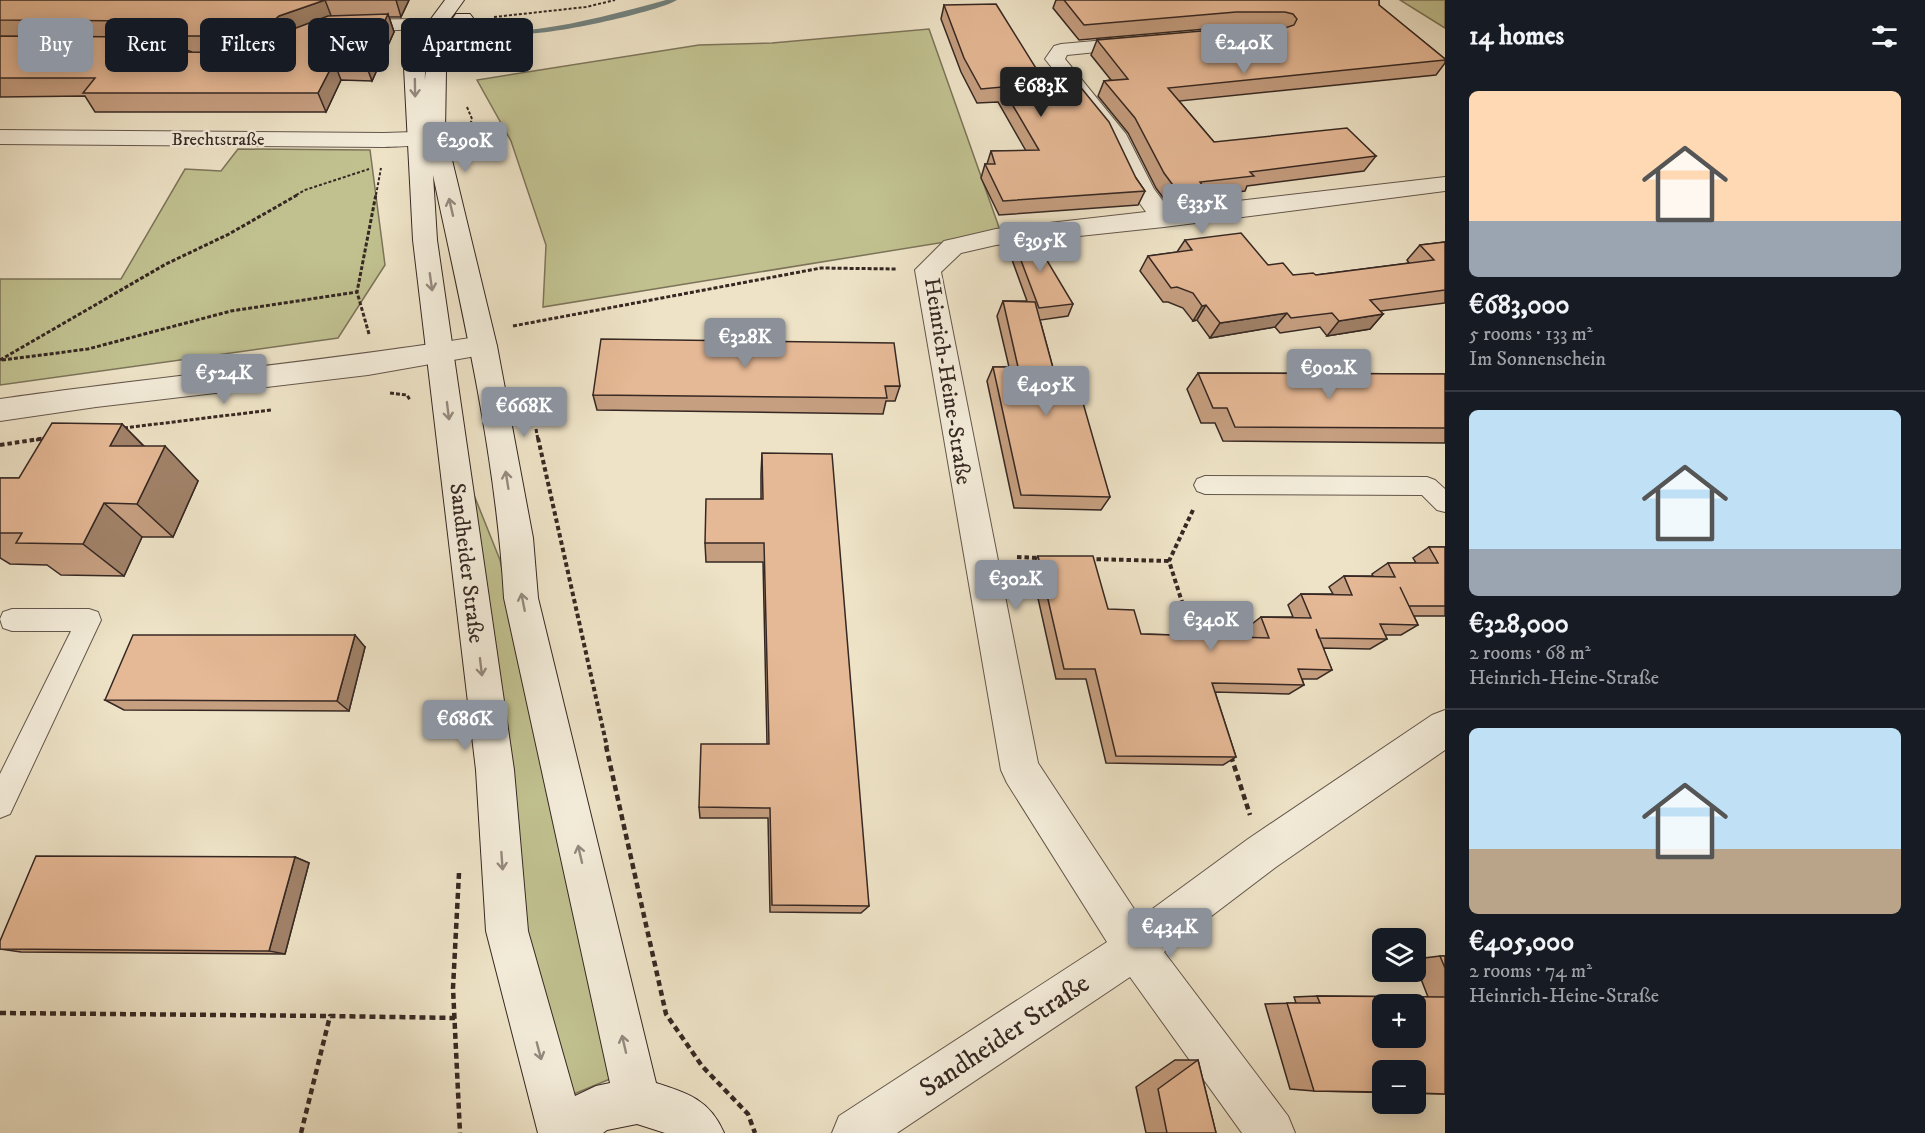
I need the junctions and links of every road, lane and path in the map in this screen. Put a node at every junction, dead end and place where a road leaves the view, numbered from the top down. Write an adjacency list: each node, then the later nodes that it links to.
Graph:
1 (456, 0): 6 (street, Sandheider Straße, one-way to 6)
2 (475, 0): 6 (street, Sandheider Straße)
3 (615, 0): 4 (path)
4 (494, 17)
5 (1162, 41): 9 (street)
6 (426, 135): 7 (street, Brechtstraße); 13 (street, Sandheider Straße, one-way to 6); 14 (street, Sandheider Straße, one-way to 14)
7 (0, 137)
8 (1445, 184): 9 (street, Heinrich-Heine-Straße)
9 (1164, 219): 10 (street, Heinrich-Heine-Straße)
10 (928, 270): 13 (path); 26 (street, Heinrich-Heine-Straße)
11 (357, 292): 12 (path); 15 (path); 15 (path)
12 (369, 326)
13 (496, 336): 14 (street); 40 (street, Sandheider Straße, one-way to 13)
14 (440, 353): 19 (street); 42 (street, Sandheider Straße, one-way to 42)
15 (0, 360)
16 (386, 393): 17 (path)
17 (413, 404)
18 (277, 409): 21 (path)
19 (0, 410)
20 (534, 421): 44 (path)
21 (116, 428)
22 (58, 436): 23 (path)
23 (0, 445)
24 (1205, 485): 25 (lane); 29 (path)
25 (1445, 503)
26 (979, 556): 27 (path); 36 (street, Heinrich-Heine-Straße)
27 (1050, 558)
28 (1086, 559): 29 (path)
29 (1169, 561): 31 (path)
30 (12, 620): 34 (lane)
31 (1197, 649)
32 (1445, 728): 35 (street, Sandheider Straße)
33 (1228, 746): 35 (path)
34 (0, 804)
35 (1262, 853): 36 (street, Sandheider Straße)
36 (1135, 948): 45 (street, Sandheider Straße); 46 (street, Heinrich-Heine-Straße)
37 (0, 1013): 38 (path)
38 (330, 1016): 39 (path); 41 (path)
39 (455, 1018)
40 (637, 1101): 42 (street); 43 (street)
41 (301, 1133)
42 (564, 1133)
43 (700, 1133)
44 (755, 1133)
45 (856, 1133)
46 (1271, 1133)

